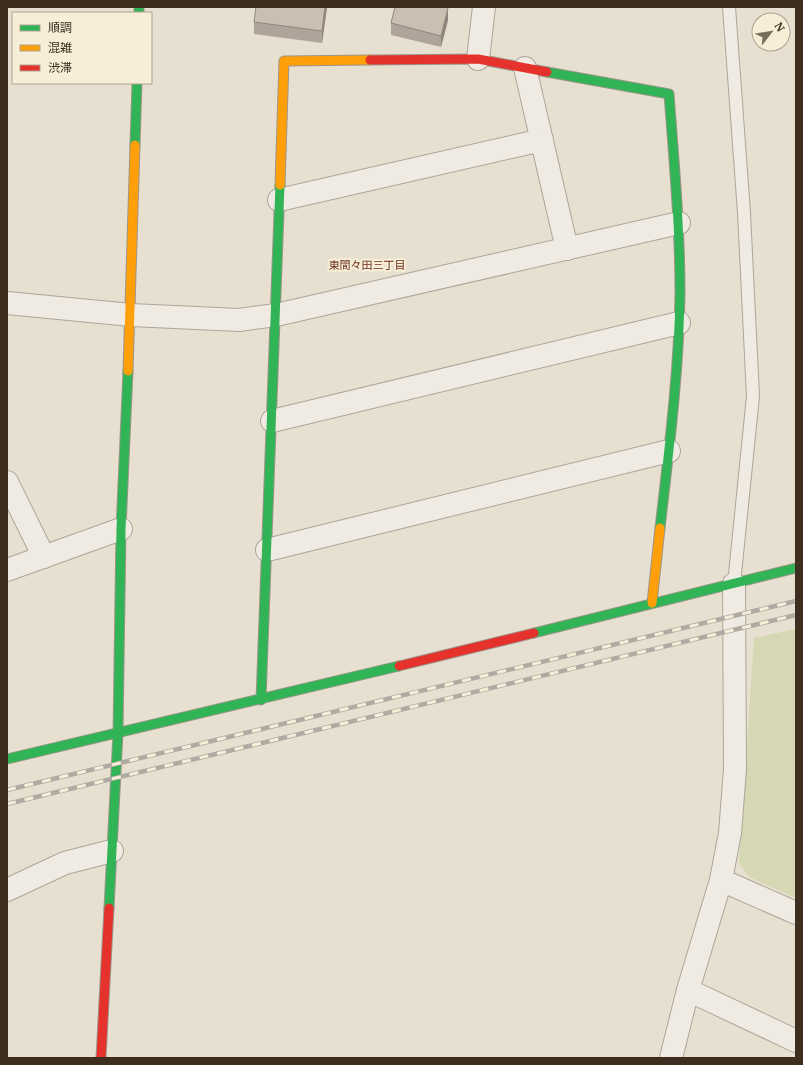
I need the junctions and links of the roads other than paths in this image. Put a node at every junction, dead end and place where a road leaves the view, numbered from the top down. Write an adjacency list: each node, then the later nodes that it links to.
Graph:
1 (484, 7): 3 (street)
2 (730, 7): 22 (lane)
3 (478, 59): 4 (street); 7 (street)
4 (525, 68): 6 (street); 8 (street)
5 (137, 84): 11 (street)
6 (542, 140): 7 (street); 9 (street)
7 (279, 200): 12 (street)
8 (679, 223): 9 (street); 13 (street)
9 (567, 249): 12 (street)
10 (7, 303): 11 (street)
11 (131, 315): 12 (street); 17 (street)
12 (276, 315): 14 (street)
13 (679, 323): 14 (street); 15 (street)
14 (272, 421): 18 (street)
15 (669, 451): 18 (street); 23 (street)
16 (7, 482): 19 (street)
17 (121, 529): 19 (street); 25 (street)
18 (267, 550): 24 (street)
19 (44, 557): 21 (street)
20 (796, 568): 22 (street)
21 (7, 570)
22 (734, 584): 23 (street); 28 (street)
23 (652, 603): 24 (street)
24 (261, 700): 25 (street)
25 (118, 733): 26 (street); 27 (street)
26 (7, 759)
27 (112, 851): 29 (street); 33 (street)
28 (721, 880): 30 (street); 31 (street)
29 (7, 890)
30 (796, 913)
31 (688, 990): 32 (street); 34 (street)
32 (796, 1041)
33 (101, 1058)
34 (671, 1058)

